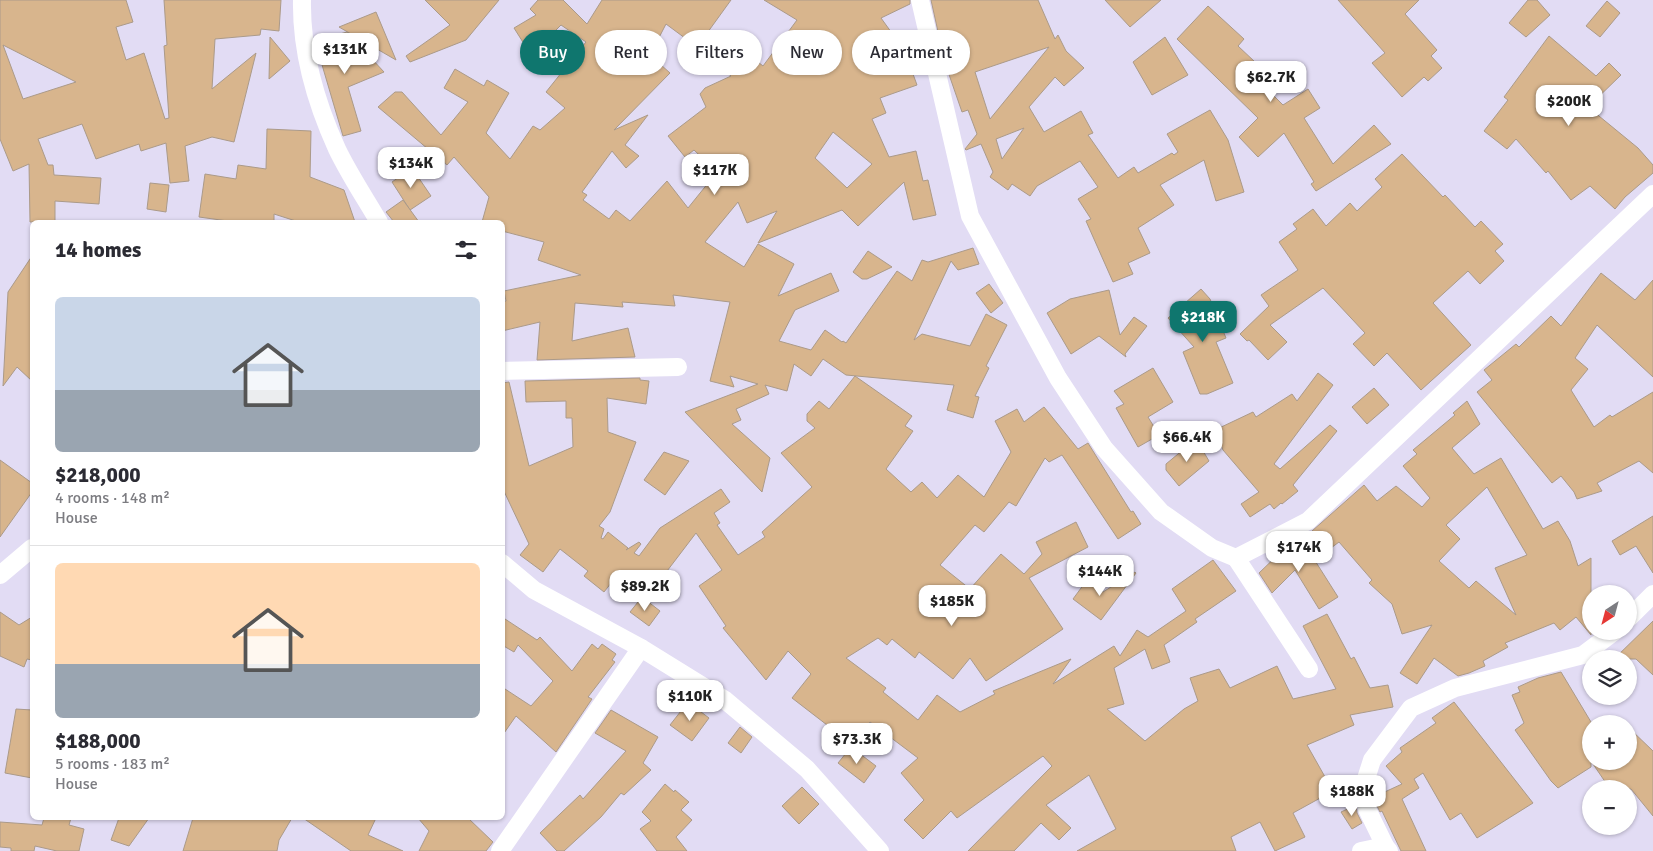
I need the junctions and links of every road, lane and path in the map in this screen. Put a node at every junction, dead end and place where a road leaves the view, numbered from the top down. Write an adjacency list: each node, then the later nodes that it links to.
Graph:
1 (302, 0): 4 (street)
2 (920, 0): 8 (street)
3 (1653, 194): 8 (street)
4 (378, 220)
5 (678, 367): 6 (street)
6 (505, 371)
7 (30, 550): 10 (street)
8 (1236, 558): 15 (street)
9 (505, 566): 14 (street)
10 (0, 576)
11 (1653, 594): 12 (street)
12 (1638, 609)
13 (1603, 640): 16 (street)
14 (641, 648): 17 (street); 18 (street)
15 (1309, 669)
16 (1387, 849): 19 (street)
17 (500, 851)
18 (880, 851)
19 (1362, 851)

